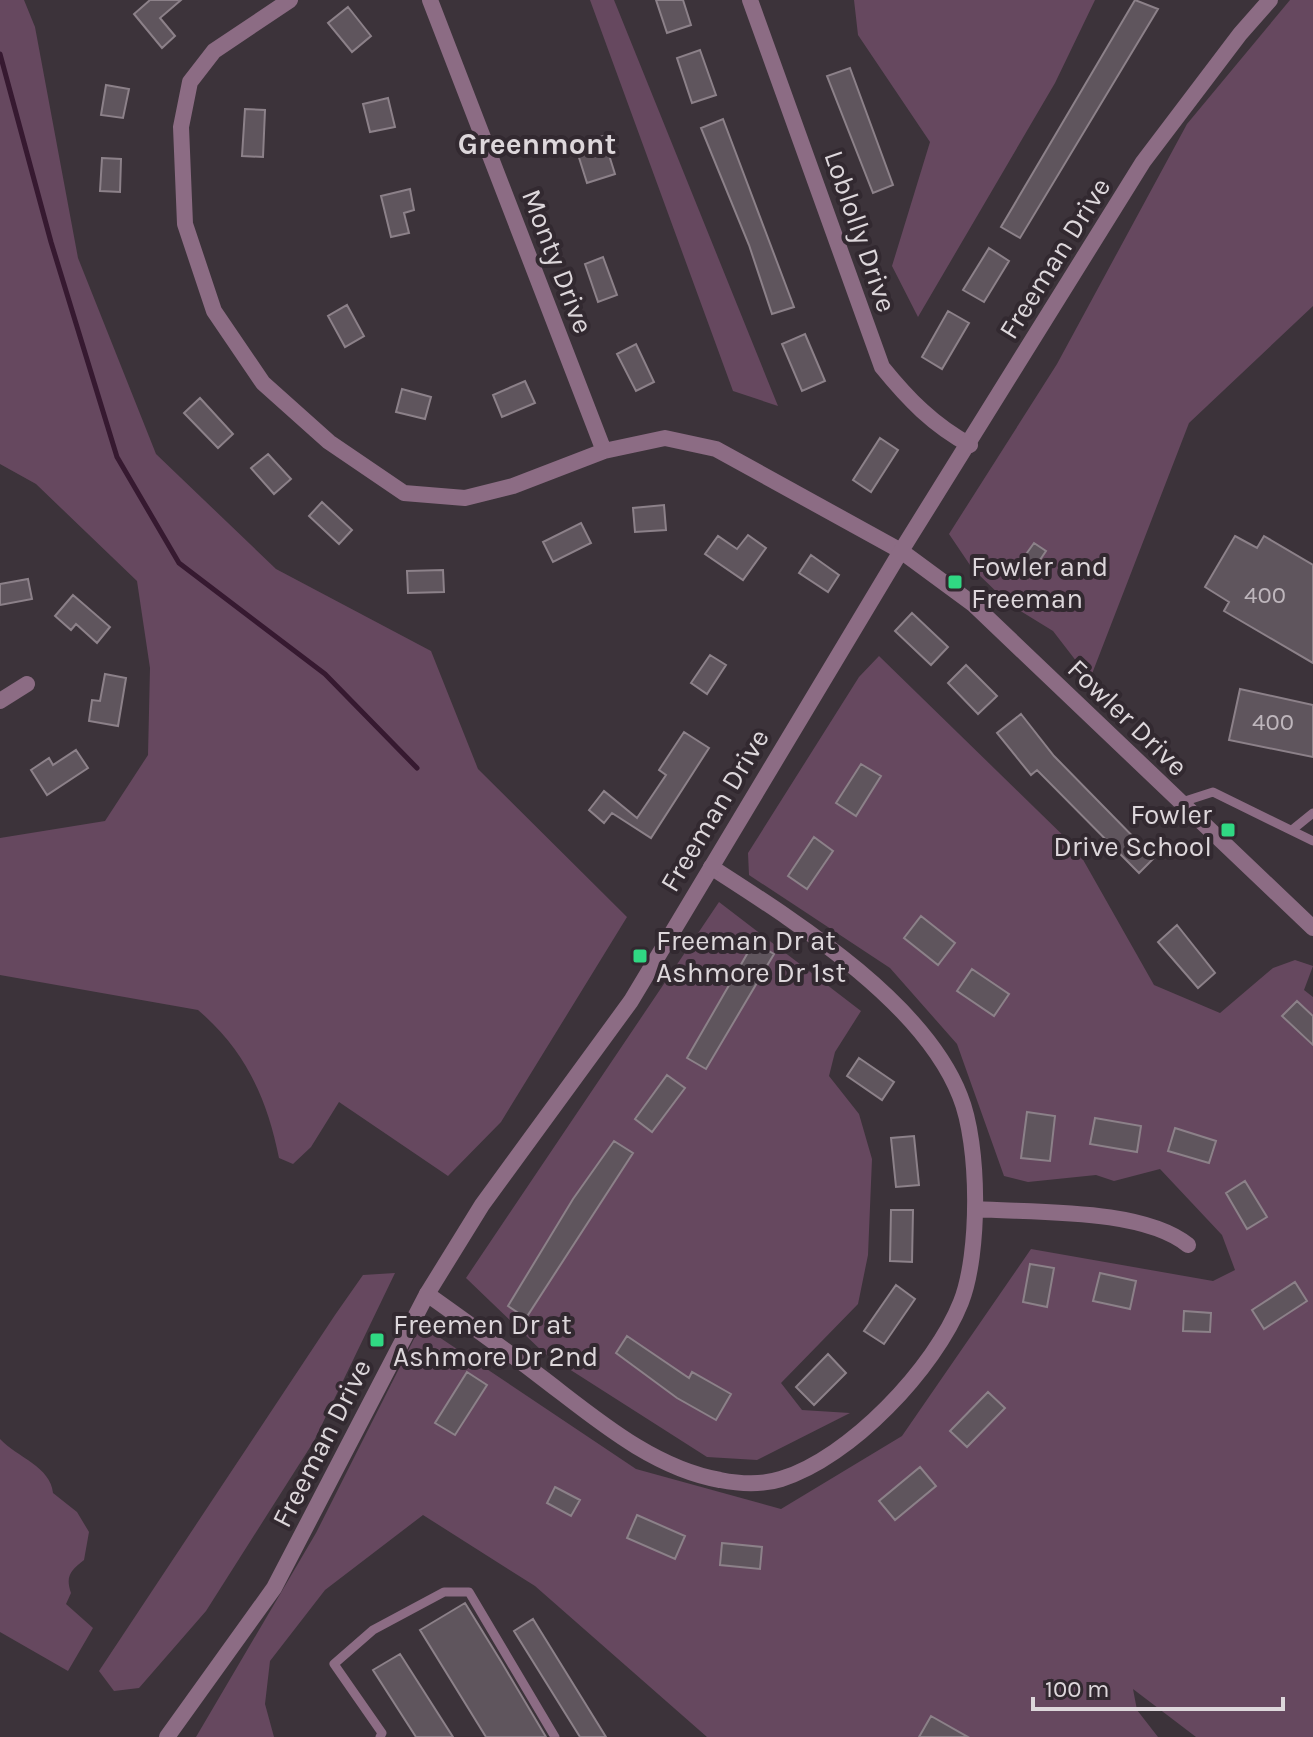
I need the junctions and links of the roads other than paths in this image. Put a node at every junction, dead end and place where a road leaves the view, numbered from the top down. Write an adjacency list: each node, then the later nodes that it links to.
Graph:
1 (290, 0): 6 (street, Fowler Drive)
2 (430, 0): 6 (street, Monty Drive)
3 (750, 0): 5 (street, Loblolly Drive)
4 (1270, 0): 5 (street, Freeman Drive)
5 (970, 445): 7 (street, Freeman Drive)
6 (604, 451): 7 (street, Fowler Drive)
7 (901, 551): 10 (street, Fowler Drive); 14 (street, Freeman Drive)
8 (27, 684): 9 (street)
9 (0, 701)
10 (1179, 803): 12 (lane); 15 (street, Fowler Drive)
11 (1313, 813): 12 (lane)
12 (1292, 830): 13 (lane)
13 (1313, 841)
14 (711, 867): 16 (street); 18 (street, Freeman Drive)
15 (1313, 928)
16 (976, 1209): 17 (street); 18 (street)
17 (1188, 1245)
18 (427, 1294): 19 (street, Freeman Drive)
19 (167, 1737)
20 (380, 1737): 21 (lane)
21 (555, 1737)

